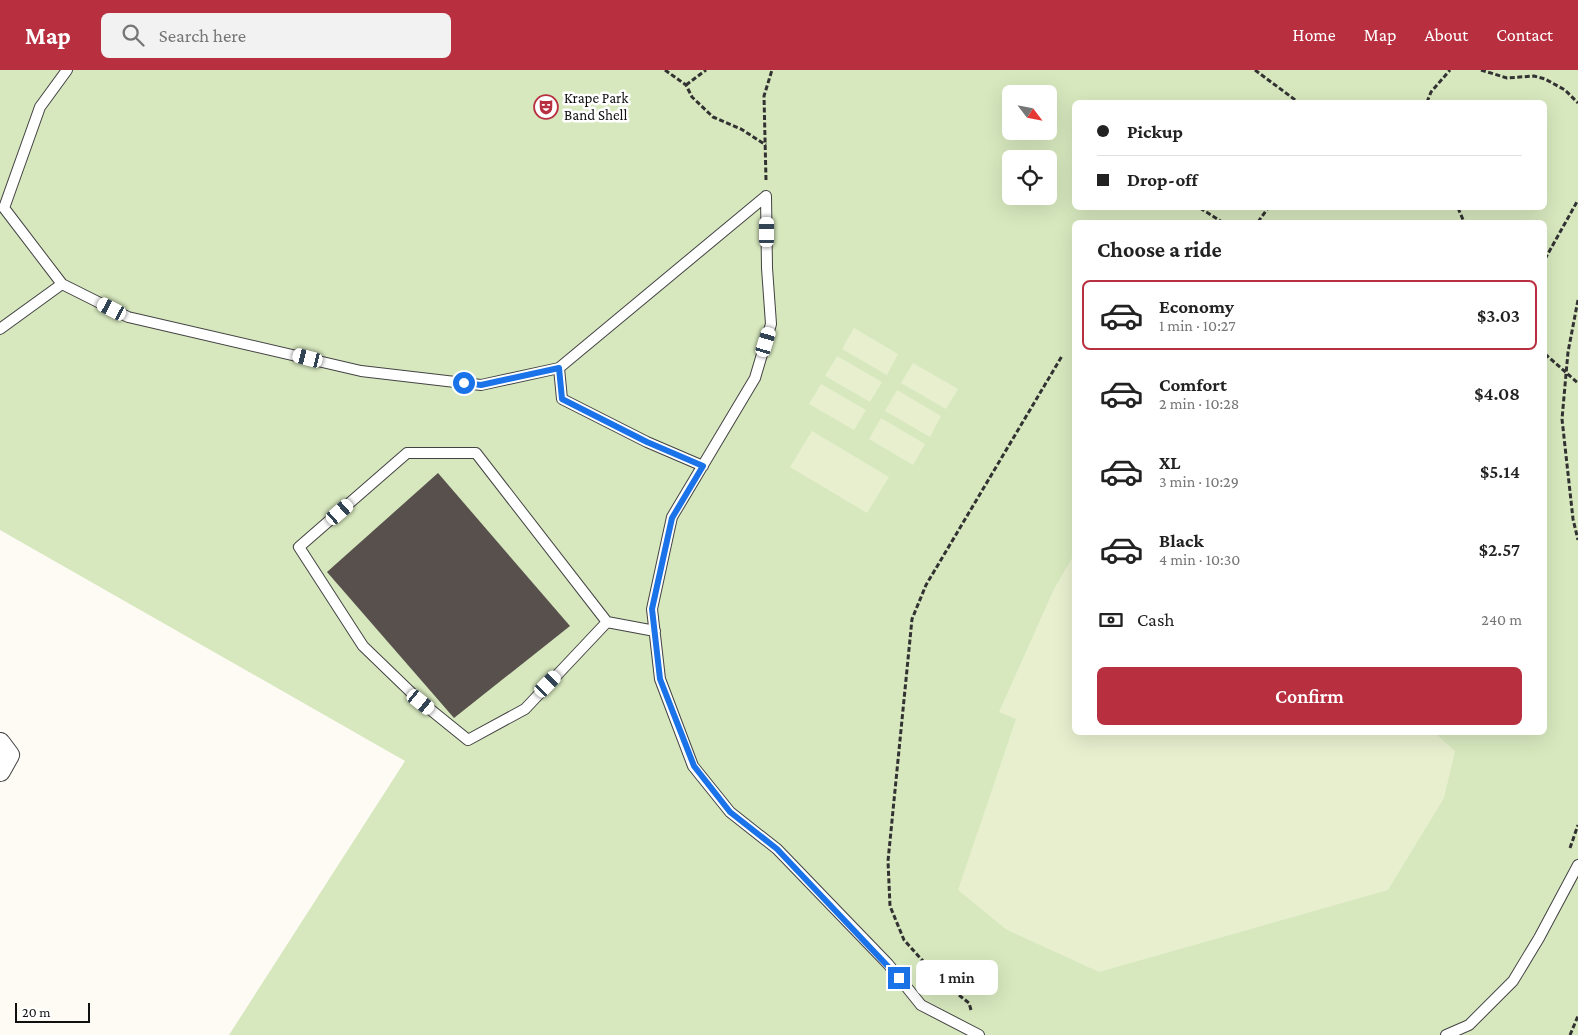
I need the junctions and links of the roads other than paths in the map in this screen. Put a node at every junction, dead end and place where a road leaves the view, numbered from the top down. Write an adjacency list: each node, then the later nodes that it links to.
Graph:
1 (67, 70): 2 (lane)
2 (62, 284): 3 (lane); 4 (lane)
3 (0, 329)
4 (559, 368): 5 (lane); 5 (lane)
5 (703, 466): 7 (lane)
6 (607, 622): 6 (lane); 7 (lane)
7 (655, 631): 11 (lane)
8 (0, 744): 9 (street)
9 (0, 771)
10 (1578, 865): 12 (lane)
11 (978, 1035)
12 (1446, 1035)

